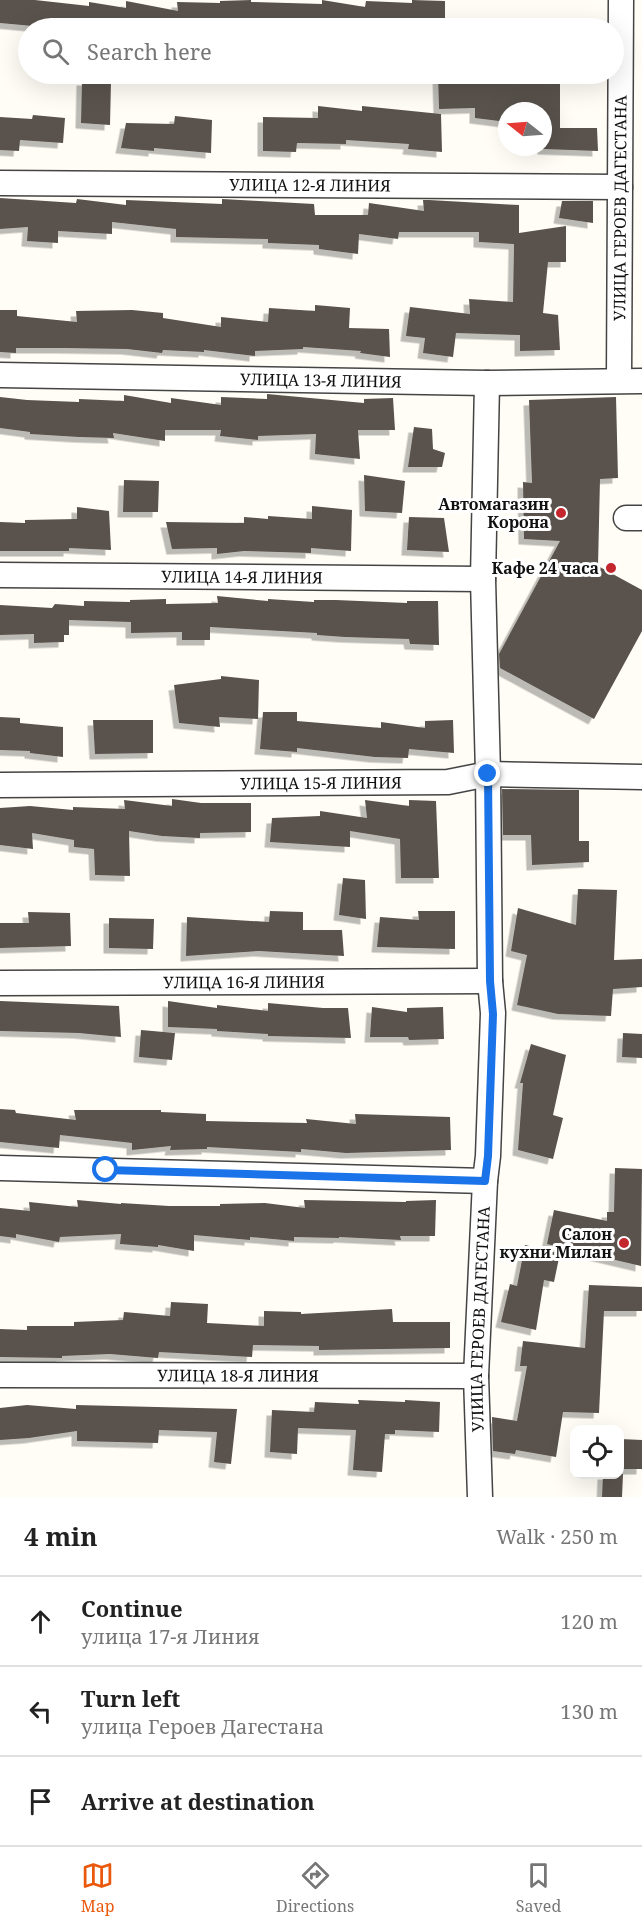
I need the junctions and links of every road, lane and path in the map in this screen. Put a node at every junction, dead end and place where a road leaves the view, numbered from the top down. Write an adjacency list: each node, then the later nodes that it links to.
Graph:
1 (621, 0): 2 (street, УЛИЦА ГЕРОЕВ ДАГЕСТАНА)
2 (621, 18)
3 (621, 84): 5 (street, УЛИЦА ГЕРОЕВ ДАГЕСТАНА)
4 (0, 183): 5 (street, УЛИЦА 12-Я ЛИНИЯ)
5 (620, 187): 7 (street, УЛИЦА ГЕРОЕВ ДАГЕСТАНА)
6 (0, 375): 8 (street, УЛИЦА 13-Я ЛИНИЯ)
7 (631, 380): 8 (street, УЛИЦА 13-Я ЛИНИЯ)
8 (487, 383): 10 (street, УЛИЦА ГЕРОЕВ ДАГЕСТАНА)
9 (0, 575): 10 (street, УЛИЦА 14-Я ЛИНИЯ)
10 (483, 579): 11 (street, УЛИЦА ГЕРОЕВ ДАГЕСТАНА)
11 (488, 774): 12 (street, УЛИЦА 15-Я ЛИНИЯ); 13 (street, УЛИЦА 15-Я ЛИНИЯ); 14 (street, УЛИЦА ГЕРОЕВ ДАГЕСТАНА)
12 (642, 777)
13 (0, 785)
14 (490, 981): 15 (street, УЛИЦА 16-Я ЛИНИЯ); 17 (street, УЛИЦА ГЕРОЕВ ДАГЕСТАНА)
15 (0, 983)
16 (0, 1168): 17 (street)
17 (485, 1181): 19 (street, УЛИЦА ГЕРОЕВ ДАГЕСТАНА)
18 (0, 1375): 19 (street, УЛИЦА 18-Я ЛИНИЯ)
19 (476, 1376): 20 (street, УЛИЦА ГЕРОЕВ ДАГЕСТАНА)
20 (480, 1497)

